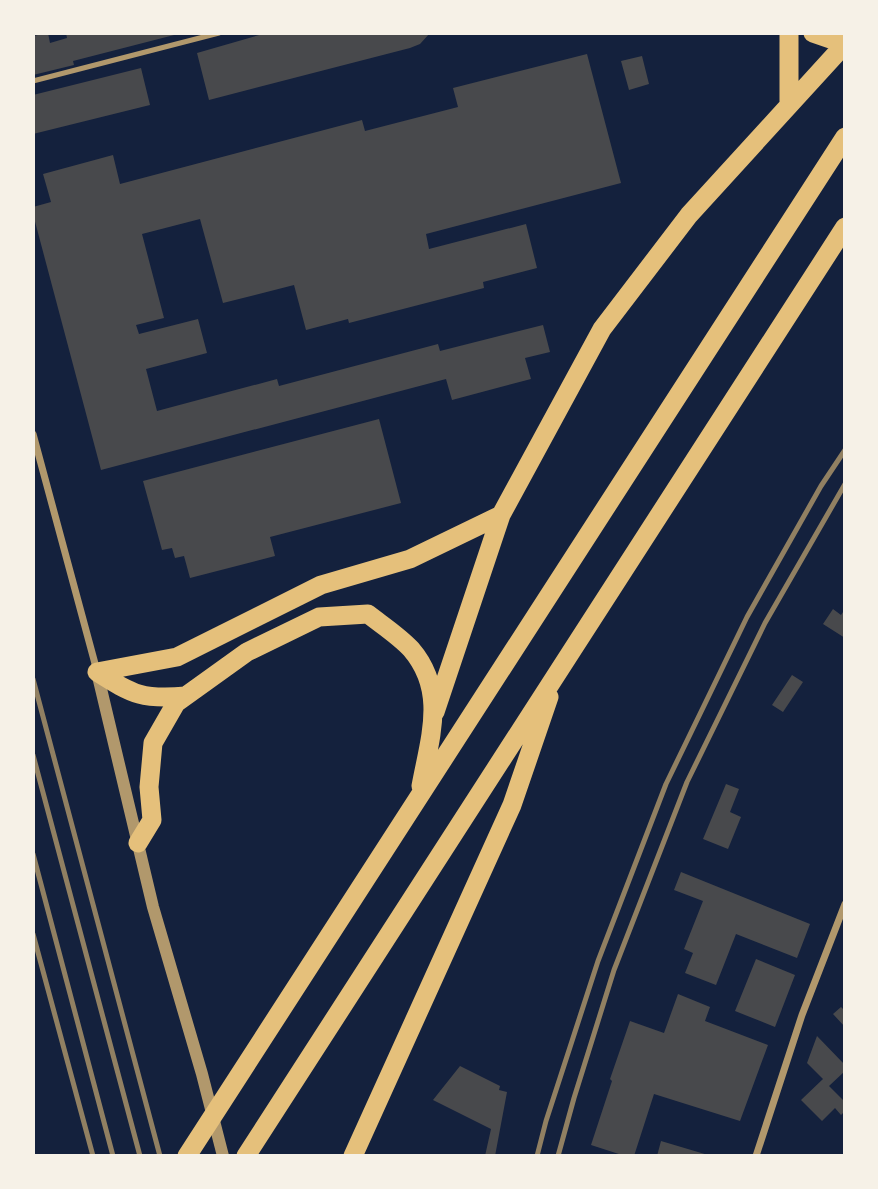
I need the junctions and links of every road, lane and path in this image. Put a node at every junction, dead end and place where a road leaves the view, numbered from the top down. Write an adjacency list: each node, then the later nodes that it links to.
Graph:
1 (219, 33): 5 (lane)
2 (789, 33): 6 (highway)
3 (813, 33): 4 (highway)
4 (845, 44): 6 (highway)
5 (33, 81)
6 (789, 104): 10 (highway)
7 (845, 137): 15 (highway)
8 (845, 227): 11 (highway)
9 (33, 434): 12 (street)
10 (501, 515): 12 (highway); 14 (highway)
11 (558, 670): 20 (highway); 21 (highway)
12 (97, 672): 13 (highway); 16 (street)
13 (186, 696): 14 (highway); 16 (highway)
14 (435, 712): 15 (highway)
15 (419, 796): 18 (highway)
16 (138, 843): 19 (street)
17 (845, 904): 22 (street)
18 (187, 1156)
19 (223, 1156)
20 (246, 1156)
21 (353, 1156)
22 (756, 1156)

